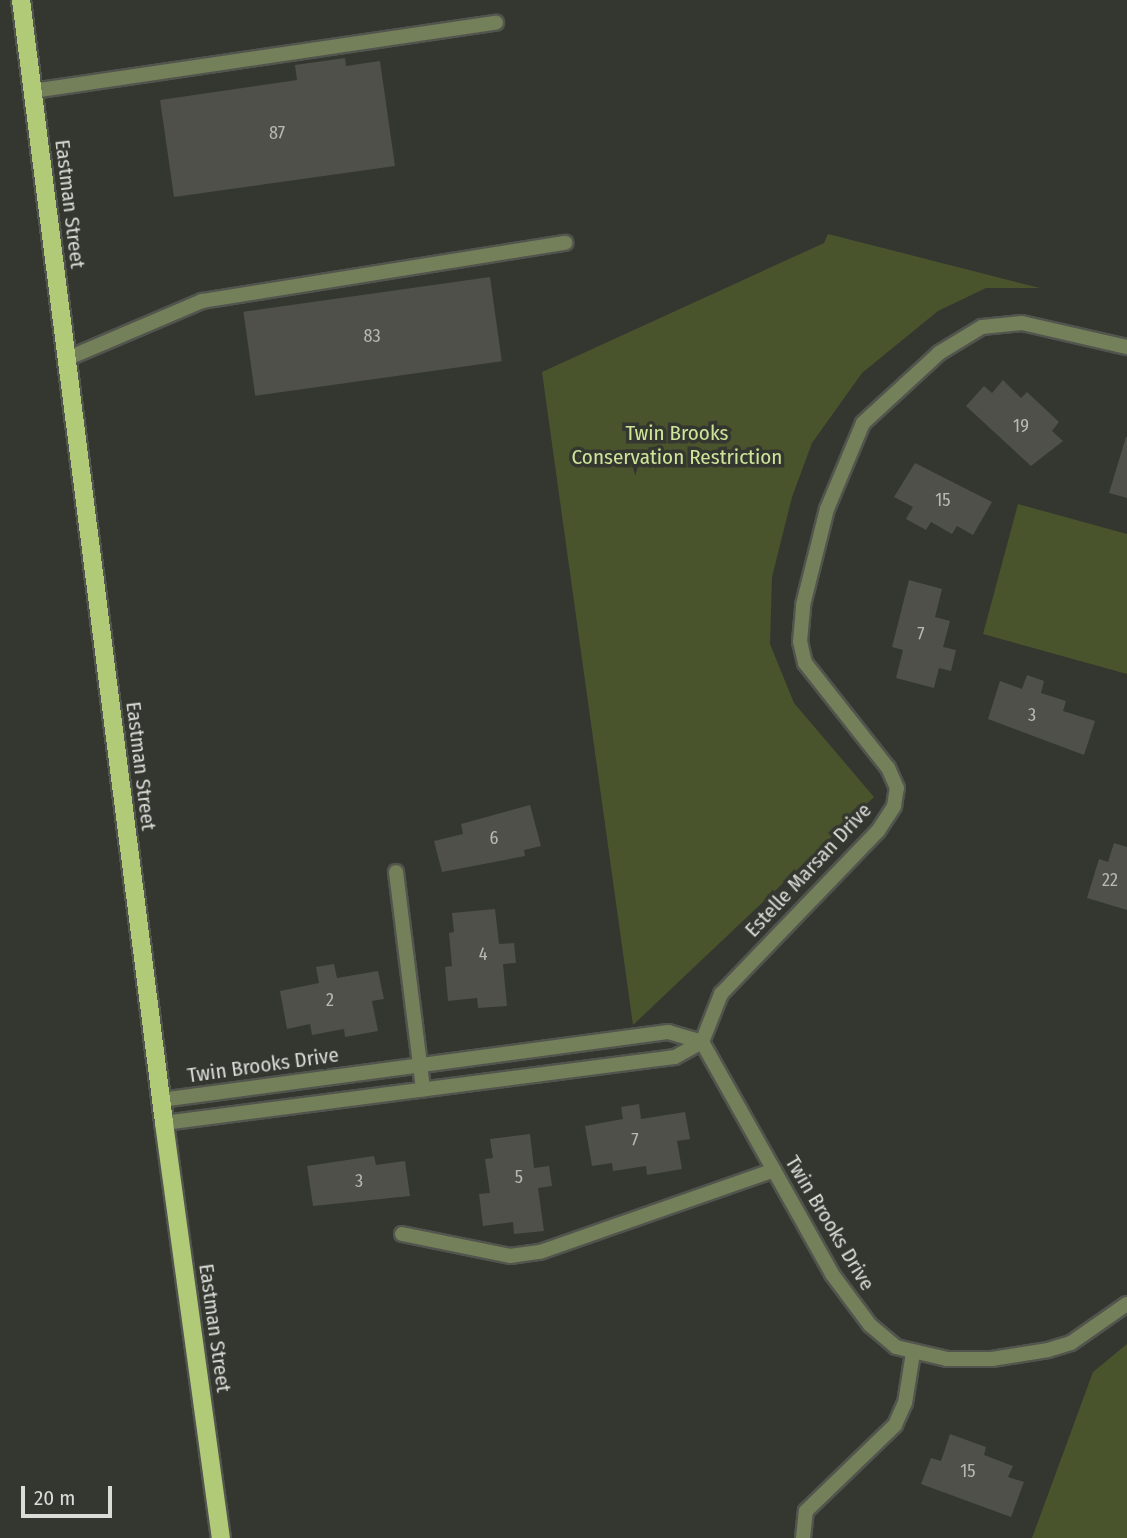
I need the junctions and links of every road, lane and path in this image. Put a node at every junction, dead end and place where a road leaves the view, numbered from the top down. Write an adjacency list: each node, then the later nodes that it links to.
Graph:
1 (21, 0): 3 (main road, Eastman Street)
2 (496, 23): 3 (street)
3 (33, 92): 6 (main road, Eastman Street)
4 (565, 243): 6 (street)
5 (1127, 347): 8 (street, Estelle Marsan Drive)
6 (66, 359): 11 (main road, Eastman Street)
7 (396, 872): 9 (street)
8 (702, 1042): 9 (street, Twin Brooks Drive); 10 (street); 13 (street, Twin Brooks Drive)
9 (420, 1065): 10 (street); 11 (street, Twin Brooks Drive)
10 (423, 1089): 12 (street)
11 (161, 1100): 12 (main road, Eastman Street)
12 (164, 1124): 17 (main road, Eastman Street)
13 (774, 1170): 14 (street); 16 (street, Twin Brooks Drive)
14 (402, 1234)
15 (1127, 1304): 16 (street, Twin Brooks Drive)
16 (913, 1353): 18 (street)
17 (221, 1538)
18 (803, 1538)

